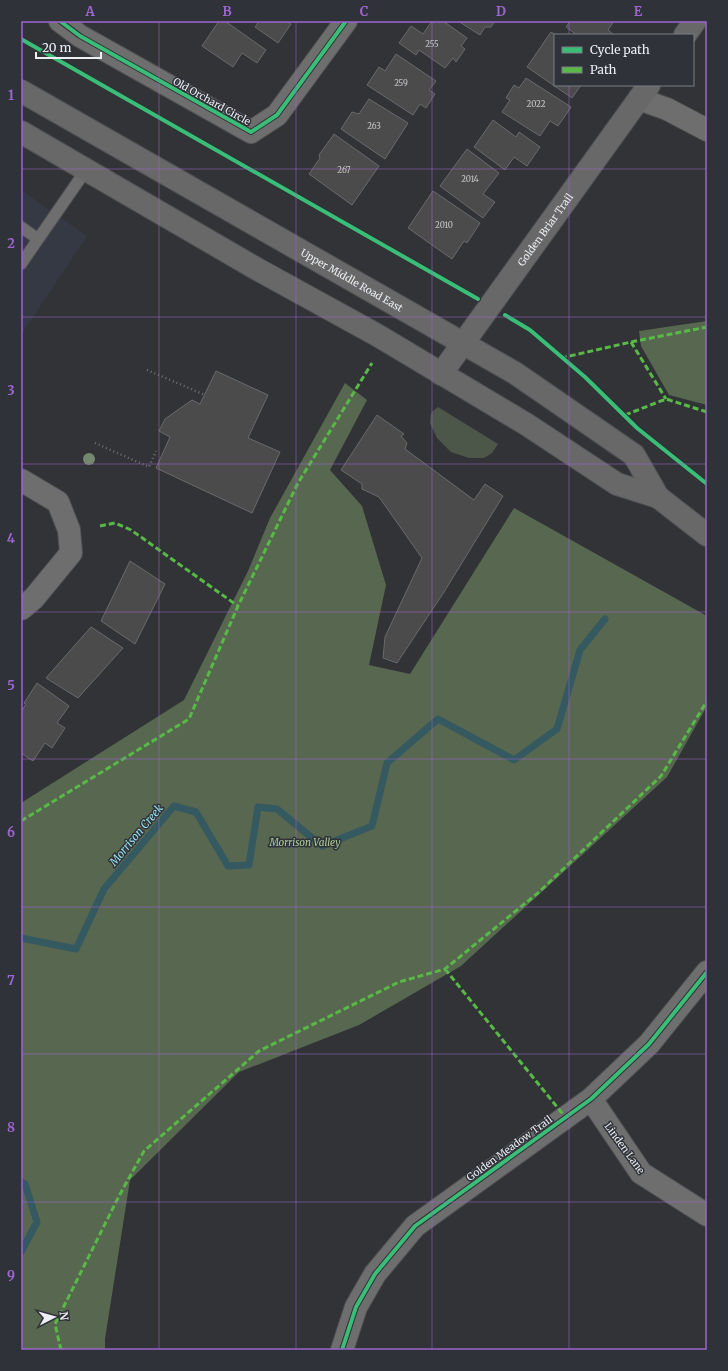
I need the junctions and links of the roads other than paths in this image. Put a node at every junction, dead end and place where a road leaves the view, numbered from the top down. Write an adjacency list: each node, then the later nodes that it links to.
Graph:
1 (60, 21): 2 (street, Old Orchard Circle)
2 (346, 21)
3 (695, 21): 4 (main road)
4 (686, 34)
5 (21, 91): 13 (main road, Upper Middle Road East)
6 (644, 92): 7 (street); 13 (main road, Golden Briar Trail)
7 (707, 130)
8 (21, 132): 9 (main road, Upper Middle Road East)
9 (86, 170): 11 (lane); 14 (main road, Upper Middle Road East)
10 (21, 226): 11 (lane)
11 (38, 239): 12 (lane)
12 (21, 264)
13 (464, 343): 14 (main road, Golden Briar Trail); 16 (main road, Upper Middle Road East)
14 (442, 374): 16 (main road, Upper Middle Road East)
15 (21, 480): 18 (street)
16 (658, 497): 17 (main road, Upper Middle Road East)
17 (707, 535)
18 (21, 609)
19 (707, 972): 20 (street, Golden Meadow Trail)
20 (591, 1099): 21 (street, Linden Lane); 22 (street, Golden Meadow Trail)
21 (707, 1215)
22 (342, 1350)

